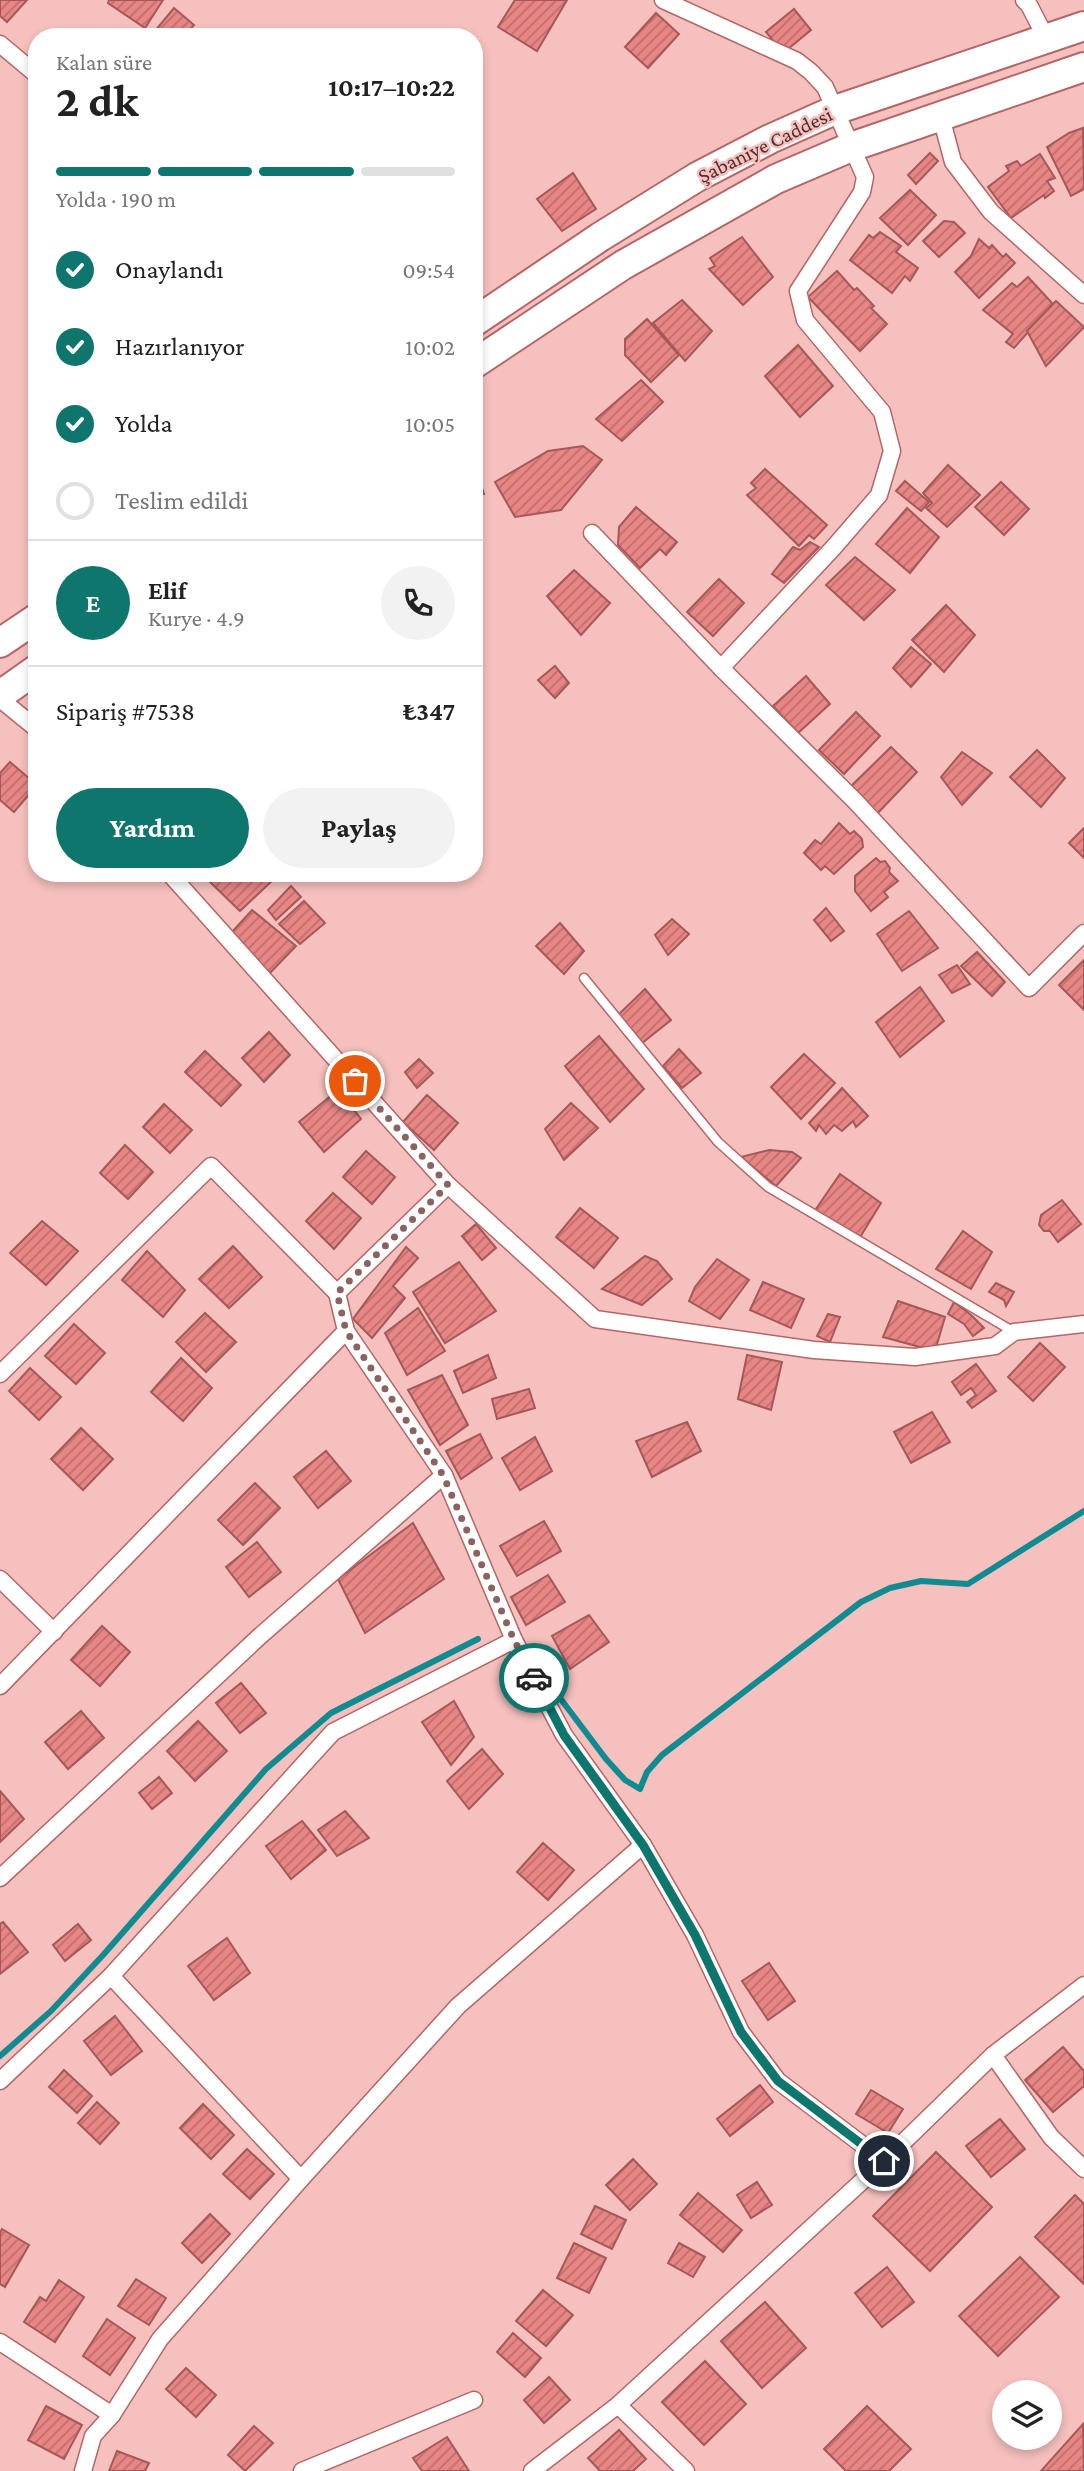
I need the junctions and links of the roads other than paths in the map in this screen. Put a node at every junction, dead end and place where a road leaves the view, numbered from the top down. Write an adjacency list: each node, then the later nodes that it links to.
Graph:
1 (663, 0): 8 (street)
2 (1024, 0): 4 (street)
3 (1084, 26): 4 (highway, Şabaniye Caddesi)
4 (1046, 38): 8 (highway, Şabaniye Caddesi)
5 (0, 44): 6 (street)
6 (28, 67)
7 (1082, 74): 9 (highway)
8 (835, 110): 10 (street); 12 (highway, Şabaniye Caddesi)
9 (941, 117): 10 (highway); 11 (street)
10 (851, 147): 13 (highway); 17 (street)
11 (1084, 295)
12 (483, 316)
13 (483, 358)
14 (592, 533): 17 (street)
15 (28, 624): 16 (highway)
16 (0, 643)
17 (721, 668): 22 (street)
18 (28, 676): 19 (highway)
19 (0, 697): 20 (street)
20 (28, 721)
21 (177, 882): 24 (street)
22 (1084, 933)
23 (584, 978): 28 (lane)
24 (448, 1185): 25 (street); 28 (street)
25 (337, 1293): 27 (street); 29 (street)
26 (1084, 1324): 28 (street)
27 (346, 1331): 30 (street); 32 (street)
28 (1014, 1332)
29 (0, 1374)
30 (443, 1475): 33 (street); 36 (street)
31 (0, 1579): 32 (street)
32 (54, 1632): 34 (street)
33 (514, 1640): 35 (street); 37 (street)
34 (0, 1686)
35 (643, 1845): 41 (street); 43 (street)
36 (0, 1878)
37 (111, 1976): 40 (street); 43 (street)
38 (1084, 1985): 39 (street)
39 (993, 2055): 41 (street); 42 (street)
40 (0, 2081)
41 (884, 2161): 46 (street)
42 (1084, 2169)
43 (301, 2179): 47 (street)
44 (0, 2342): 47 (street)
45 (474, 2400): 49 (street)
46 (618, 2405): 50 (street); 51 (street)
47 (112, 2415): 48 (street)
48 (83, 2471)
49 (302, 2471)
50 (532, 2471)
51 (686, 2471)

